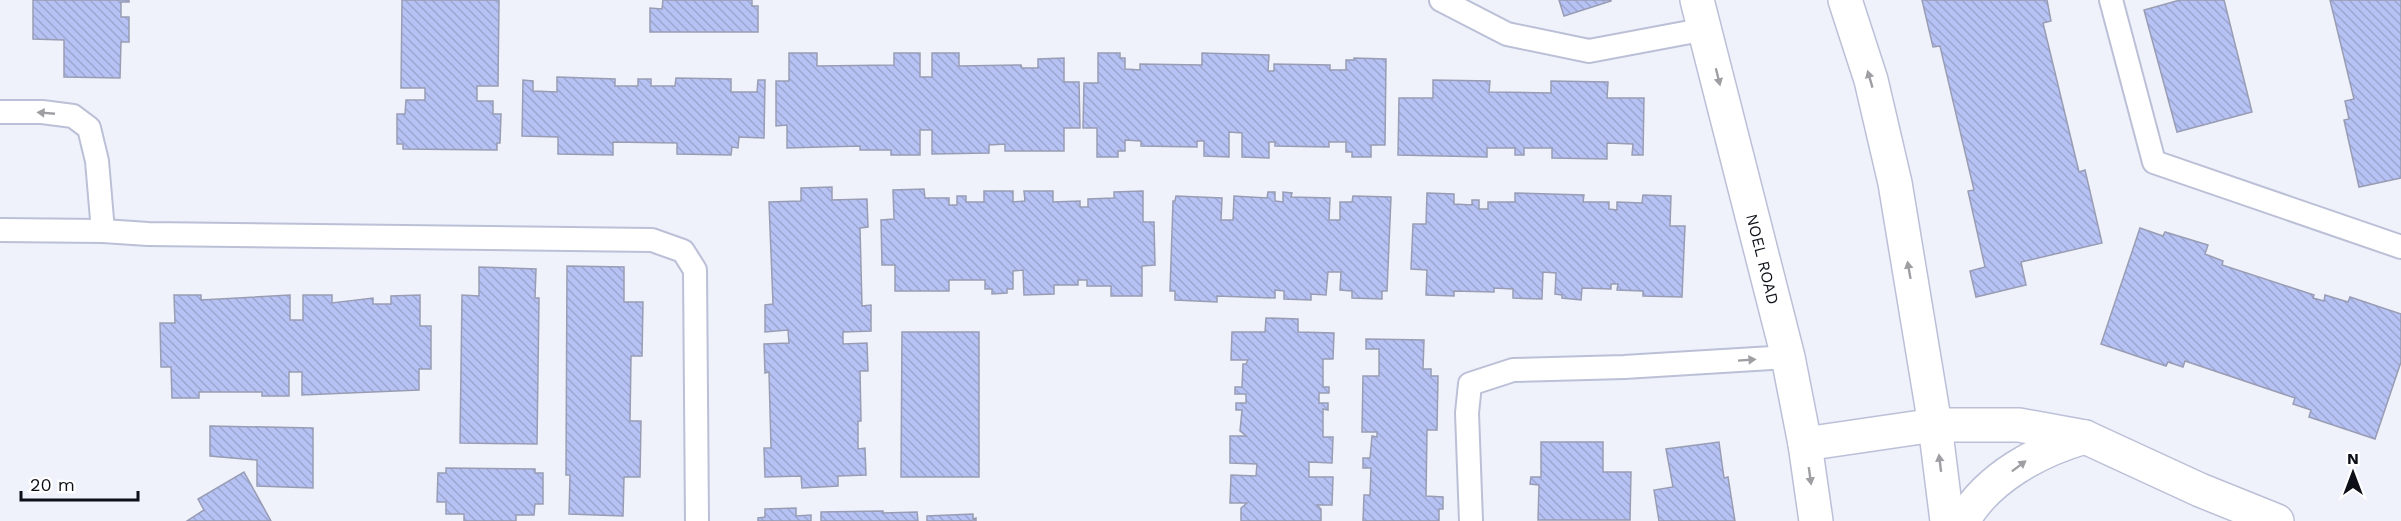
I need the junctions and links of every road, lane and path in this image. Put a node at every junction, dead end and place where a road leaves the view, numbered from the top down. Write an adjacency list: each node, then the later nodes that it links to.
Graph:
1 (1441, 0): 4 (lane)
2 (1845, 0): 10 (street, one-way to 2)
3 (2111, 0): 8 (lane)
4 (1701, 15): 9 (street, NOEL ROAD, one-way to 9)
5 (0, 112): 7 (lane, one-way to 5)
6 (0, 230): 7 (lane)
7 (103, 231): 13 (lane)
8 (2401, 247)
9 (1788, 357): 12 (street, NOEL ROAD); 14 (lane, one-way to 9)
10 (1935, 425): 11 (street); 12 (street); 16 (street, one-way to 10)
11 (2085, 437): 17 (street, one-way to 11); 18 (street)
12 (1805, 444): 15 (street, NOEL ROAD, one-way to 15)
13 (697, 521)
14 (1471, 521)
15 (1816, 521)
16 (1947, 521)
17 (1963, 521)
18 (2277, 521)

